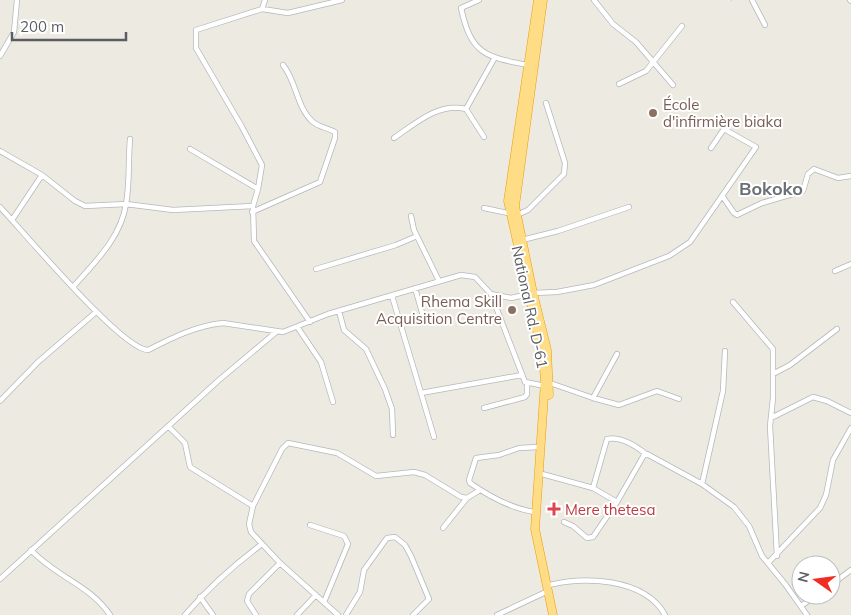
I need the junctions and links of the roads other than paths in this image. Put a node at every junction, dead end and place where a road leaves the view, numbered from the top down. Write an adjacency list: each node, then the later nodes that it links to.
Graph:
1 (17, 0): 12 (street)
2 (265, 0): 9 (street)
3 (342, 0): 9 (street)
4 (480, 0): 13 (street)
5 (538, 0): 16 (highway, National Rd. D-61)
6 (543, 0): 37 (highway, National Rd. D-61)
7 (594, 0): 14 (street)
8 (752, 0): 10 (street)
9 (262, 9): 29 (street)
10 (765, 25)
11 (682, 26): 14 (street)
12 (0, 56)
13 (494, 59): 16 (street); 20 (street)
14 (654, 61): 17 (street); 18 (street)
15 (283, 65): 36 (street)
16 (528, 65): 37 (highway, National Rd. D-61)
17 (619, 84)
18 (673, 85)
19 (546, 103): 37 (street)
20 (466, 109): 21 (street); 22 (street)
21 (484, 137)
22 (394, 138)
23 (130, 139): 31 (street)
24 (711, 148): 30 (street)
25 (190, 149): 29 (street)
26 (0, 151): 27 (street)
27 (42, 175): 31 (street); 39 (street)
28 (851, 176): 30 (street)
29 (258, 189): 32 (street)
30 (723, 197): 49 (street)
31 (126, 204): 32 (street); 46 (street)
32 (253, 206): 36 (street)
33 (629, 207): 41 (street)
34 (0, 208): 39 (street)
35 (484, 208): 37 (street)
36 (252, 212): 54 (street)
37 (513, 215): 41 (highway, National Rd. D-61); 49 (highway, National Rd. D-61)
38 (411, 216): 40 (street)
39 (12, 220): 46 (street)
40 (417, 236): 43 (street); 45 (street)
41 (522, 240): 49 (highway, National Rd. D-61)
42 (851, 264): 44 (street)
43 (316, 269)
44 (835, 271)
45 (439, 281): 47 (street); 48 (street)
46 (73, 287): 53 (street)
47 (415, 288): 50 (street); 55 (street)
48 (491, 294): 49 (street); 62 (street)
49 (530, 294): 64 (highway, National Rd. D-61)
50 (392, 296): 52 (street); 65 (street)
51 (733, 302): 61 (street)
52 (340, 311): 54 (street); 75 (street)
53 (96, 312): 58 (street); 68 (street)
54 (310, 322): 56 (street)
55 (425, 323)
56 (298, 328): 58 (street); 69 (street)
57 (837, 329): 61 (street)
58 (275, 332): 73 (street)
59 (725, 351): 80 (street)
60 (617, 354): 66 (street)
61 (774, 374): 72 (street)
62 (522, 375): 63 (street); 65 (street)
63 (527, 384): 64 (street); 70 (street)
64 (548, 384): 66 (street); 77 (highway, National Rd. D-61); 79 (highway, National Rd. D-61)
65 (420, 393): 76 (street)
66 (593, 398): 67 (street)
67 (678, 399)
68 (0, 401)
69 (333, 402)
70 (484, 408)
71 (851, 412): 72 (street)
72 (771, 418): 92 (street)
73 (168, 426): 85 (street); 91 (street)
74 (851, 428): 92 (street)
75 (393, 435)
76 (434, 437)
77 (539, 448): 82 (street); 86 (highway, National Rd. D-61)
78 (646, 454): 80 (street); 81 (street); 84 (street)
79 (542, 474): 81 (street); 96 (highway, National Rd. D-61)
80 (702, 484): 94 (street)
81 (593, 488): 84 (street)
82 (480, 490): 83 (street); 86 (street)
83 (467, 498): 85 (street); 89 (street)
84 (617, 502): 87 (street)
85 (253, 506): 90 (street)
86 (534, 512): 96 (highway, National Rd. D-61)
87 (564, 522)
88 (310, 525): 99 (street)
89 (443, 528)
90 (262, 544): 93 (street); 98 (street)
91 (31, 550): 95 (street); 101 (street)
92 (777, 556): 94 (street)
93 (280, 563): 97 (street); 104 (street)
94 (768, 563): 100 (street)
95 (0, 579)
96 (548, 587): 109 (street); 110 (highway, National Rd. D-61); 111 (highway, National Rd. D-61); 112 (street)
97 (316, 595): 99 (street); 105 (street)
98 (200, 597): 102 (street); 103 (street)
99 (324, 602): 106 (street)
100 (801, 606): 113 (street)
101 (110, 615)
102 (185, 615)
103 (213, 615)
104 (256, 615)
105 (296, 615)
106 (338, 615)
107 (346, 615): 108 (street)
108 (413, 615)
109 (496, 615)
110 (553, 615)
111 (557, 615)
112 (666, 615)
113 (807, 615)

